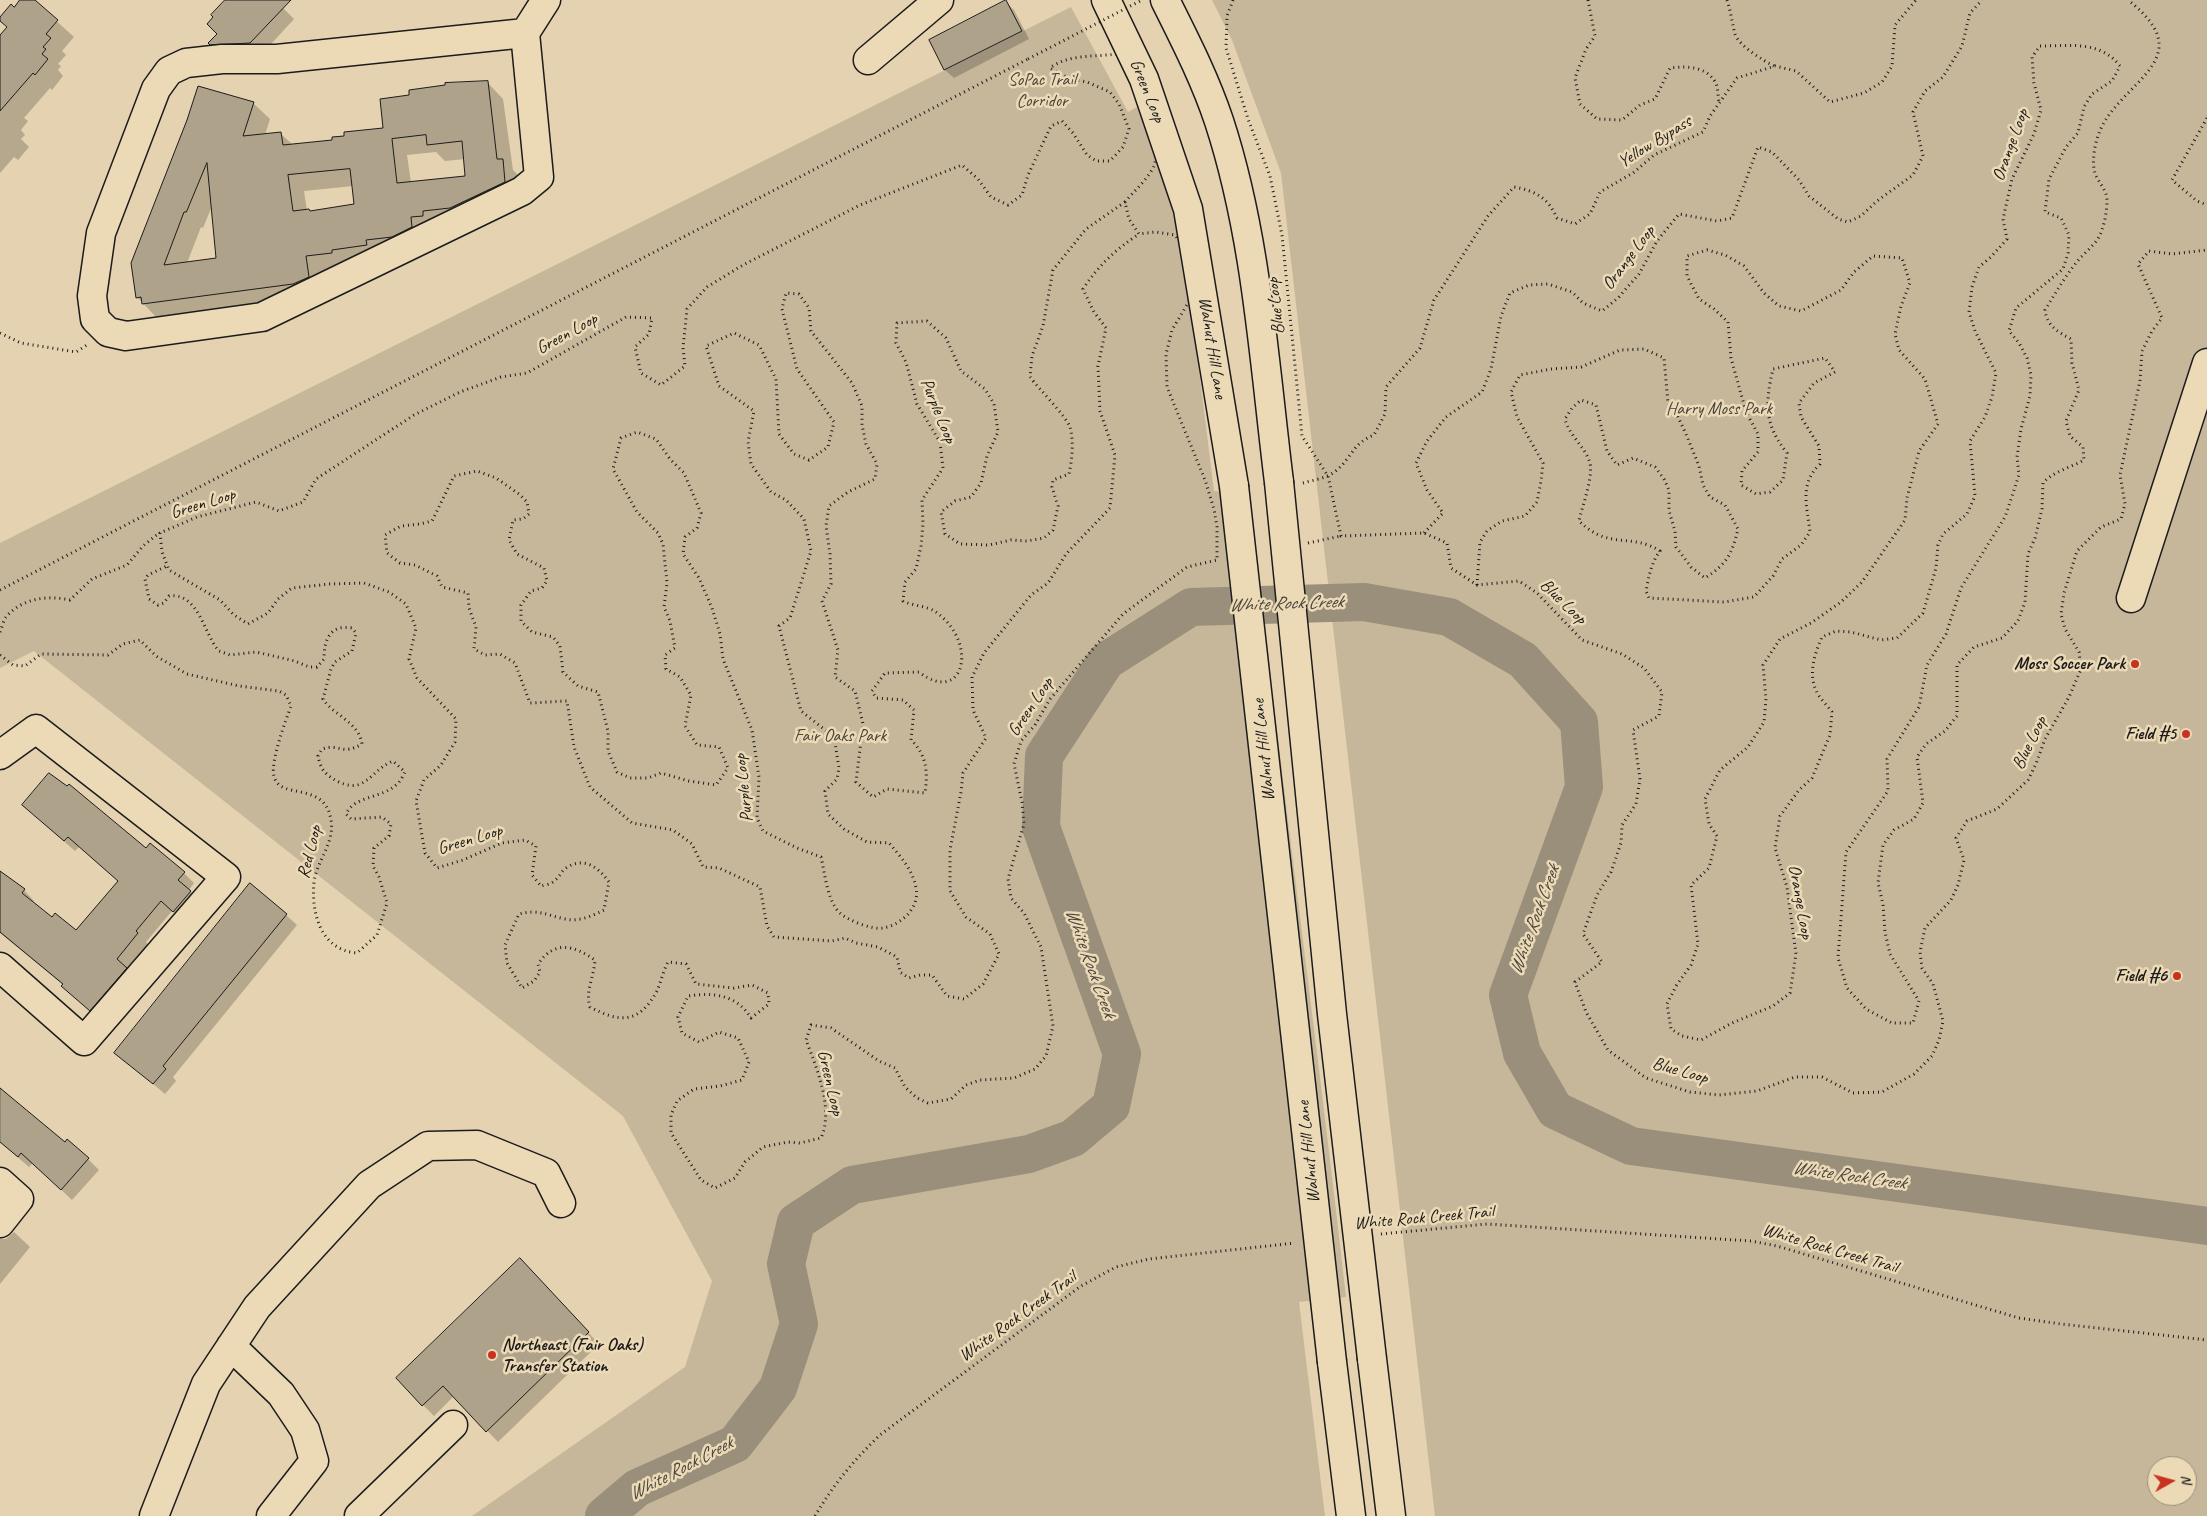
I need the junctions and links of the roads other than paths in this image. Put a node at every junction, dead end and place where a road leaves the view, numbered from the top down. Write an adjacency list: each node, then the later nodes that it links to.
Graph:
1 (546, 0): 5 (main road)
2 (939, 0): 6 (main road)
3 (1106, 0): 19 (main road, Walnut Hill Lane, bridge)
4 (1165, 0): 20 (main road, bridge)
5 (525, 33): 5 (main road)
6 (868, 60)
7 (2207, 363): 8 (main road)
8 (2131, 598)
9 (0, 755): 10 (main road)
10 (0, 967)
11 (0, 1182): 13 (main road)
12 (561, 1203): 14 (main road)
13 (0, 1223)
14 (231, 1346): 16 (main road); 17 (main road)
15 (453, 1426): 18 (main road)
16 (154, 1516)
17 (271, 1516)
18 (359, 1516)
19 (1351, 1516)
20 (1391, 1516)

